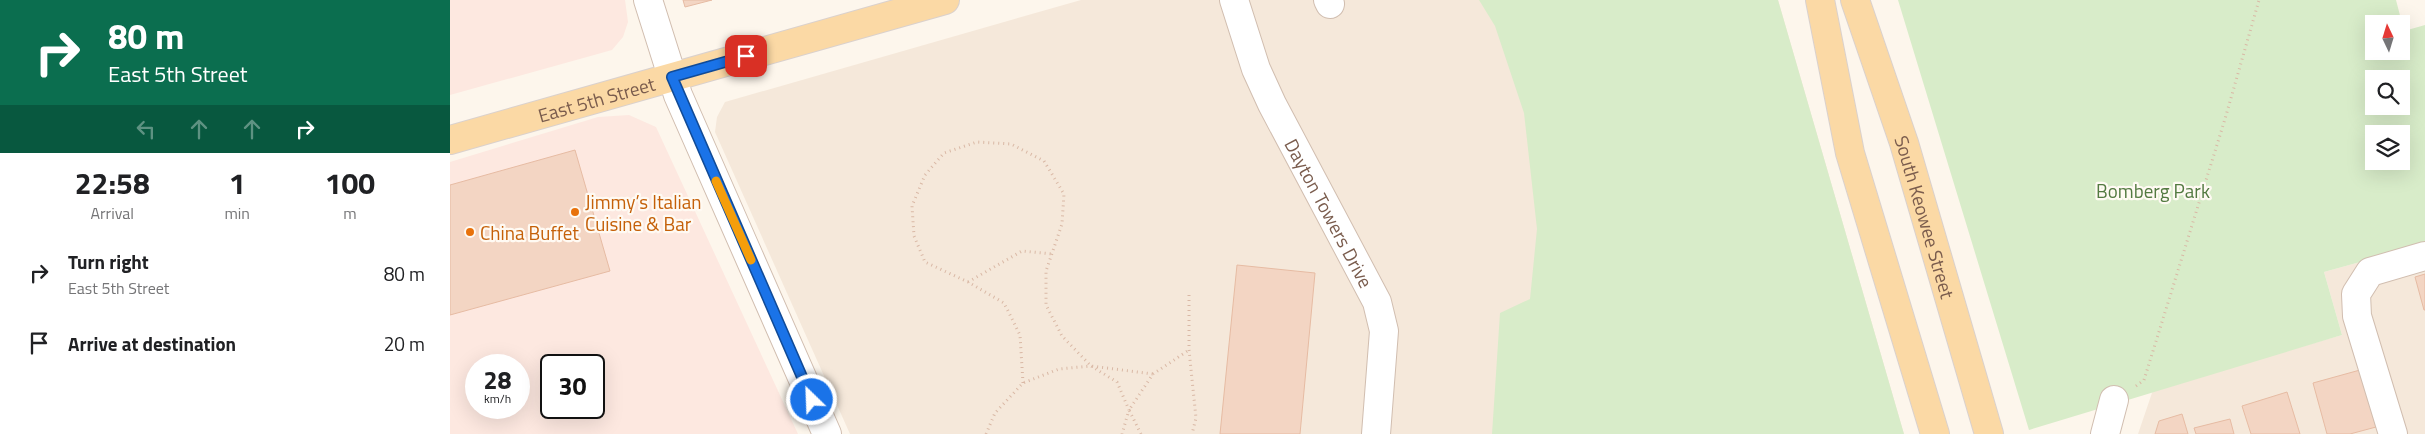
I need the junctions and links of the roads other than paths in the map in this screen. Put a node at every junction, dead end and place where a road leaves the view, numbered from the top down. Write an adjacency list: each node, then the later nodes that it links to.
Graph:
1 (648, 0): 6 (street)
2 (945, 0): 6 (main road, East 5th Street)
3 (1234, 0): 11 (street, Dayton Towers Drive)
4 (1820, 0): 12 (main road)
5 (1855, 0): 13 (main road, South Keowee Street)
6 (672, 77): 7 (main road, East 5th Street); 10 (street)
7 (450, 140)
8 (2425, 256): 15 (street)
9 (2114, 400): 14 (street)
10 (827, 434)
11 (1376, 434)
12 (1935, 434)
13 (1989, 434)
14 (2105, 434)
15 (2393, 434)

